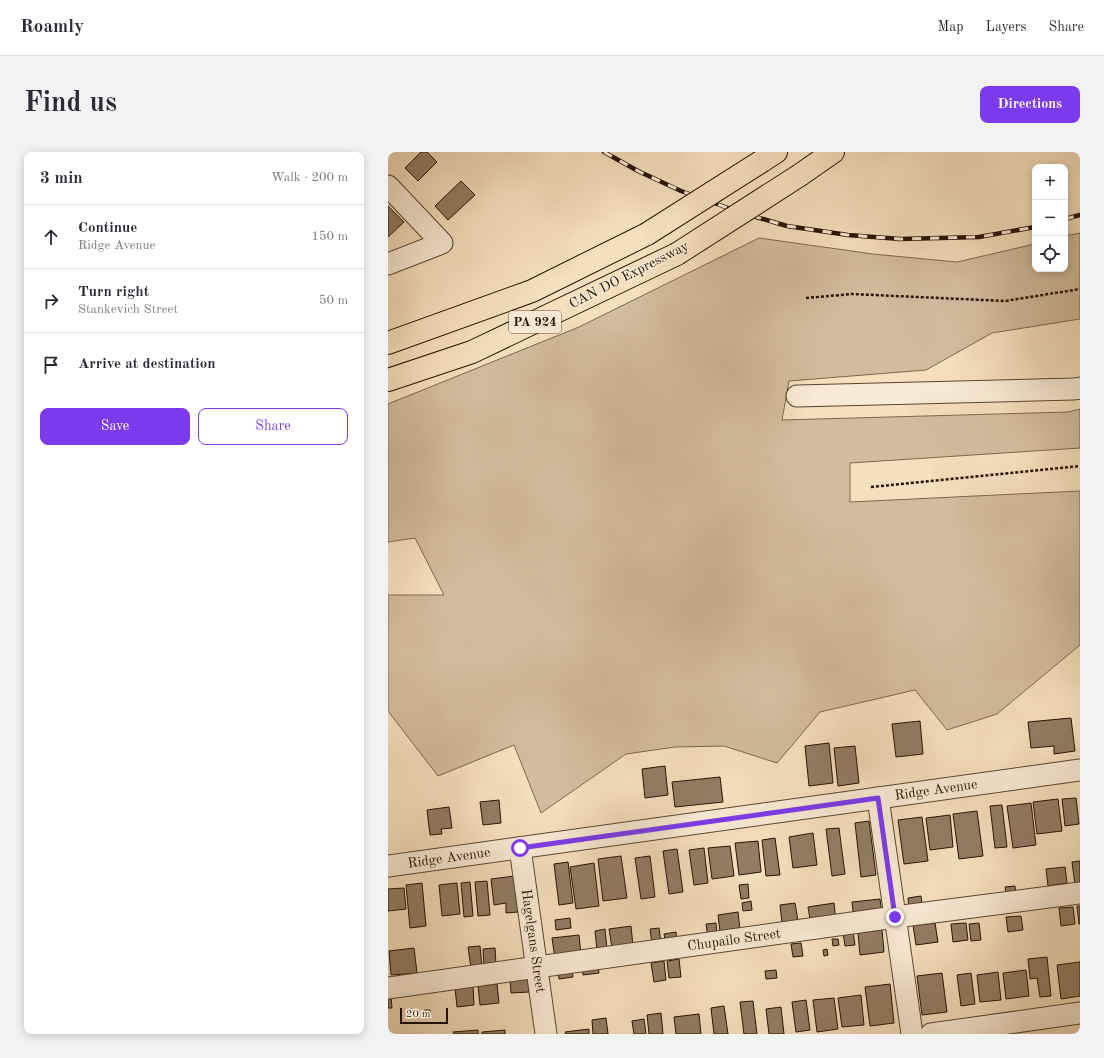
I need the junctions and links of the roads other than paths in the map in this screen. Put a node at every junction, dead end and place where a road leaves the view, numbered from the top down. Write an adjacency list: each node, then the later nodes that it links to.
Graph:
1 (833, 152): 6 (main road, CAN DO Expressway / PA 924, bridge)
2 (769, 157): 5 (main road, CAN DO Expressway / PA 924, bridge)
3 (388, 186): 4 (street)
4 (388, 264)
5 (388, 343)
6 (388, 380)
7 (1080, 388): 8 (street)
8 (797, 396)
9 (1080, 770): 10 (street, Ridge Avenue)
10 (878, 798): 11 (street, Ridge Avenue); 14 (street)
11 (520, 848): 12 (street, Ridge Avenue); 15 (street, Hagelgans Street)
12 (388, 866)
13 (1080, 893): 14 (street, Chupailo Street)
14 (895, 917): 15 (street, Chupailo Street); 19 (street)
15 (537, 967): 16 (street, Chupailo Street); 18 (street, Hagelgans Street)
16 (388, 988)
17 (1080, 1013): 20 (street)
18 (546, 1034)
19 (912, 1034)
20 (931, 1034)

